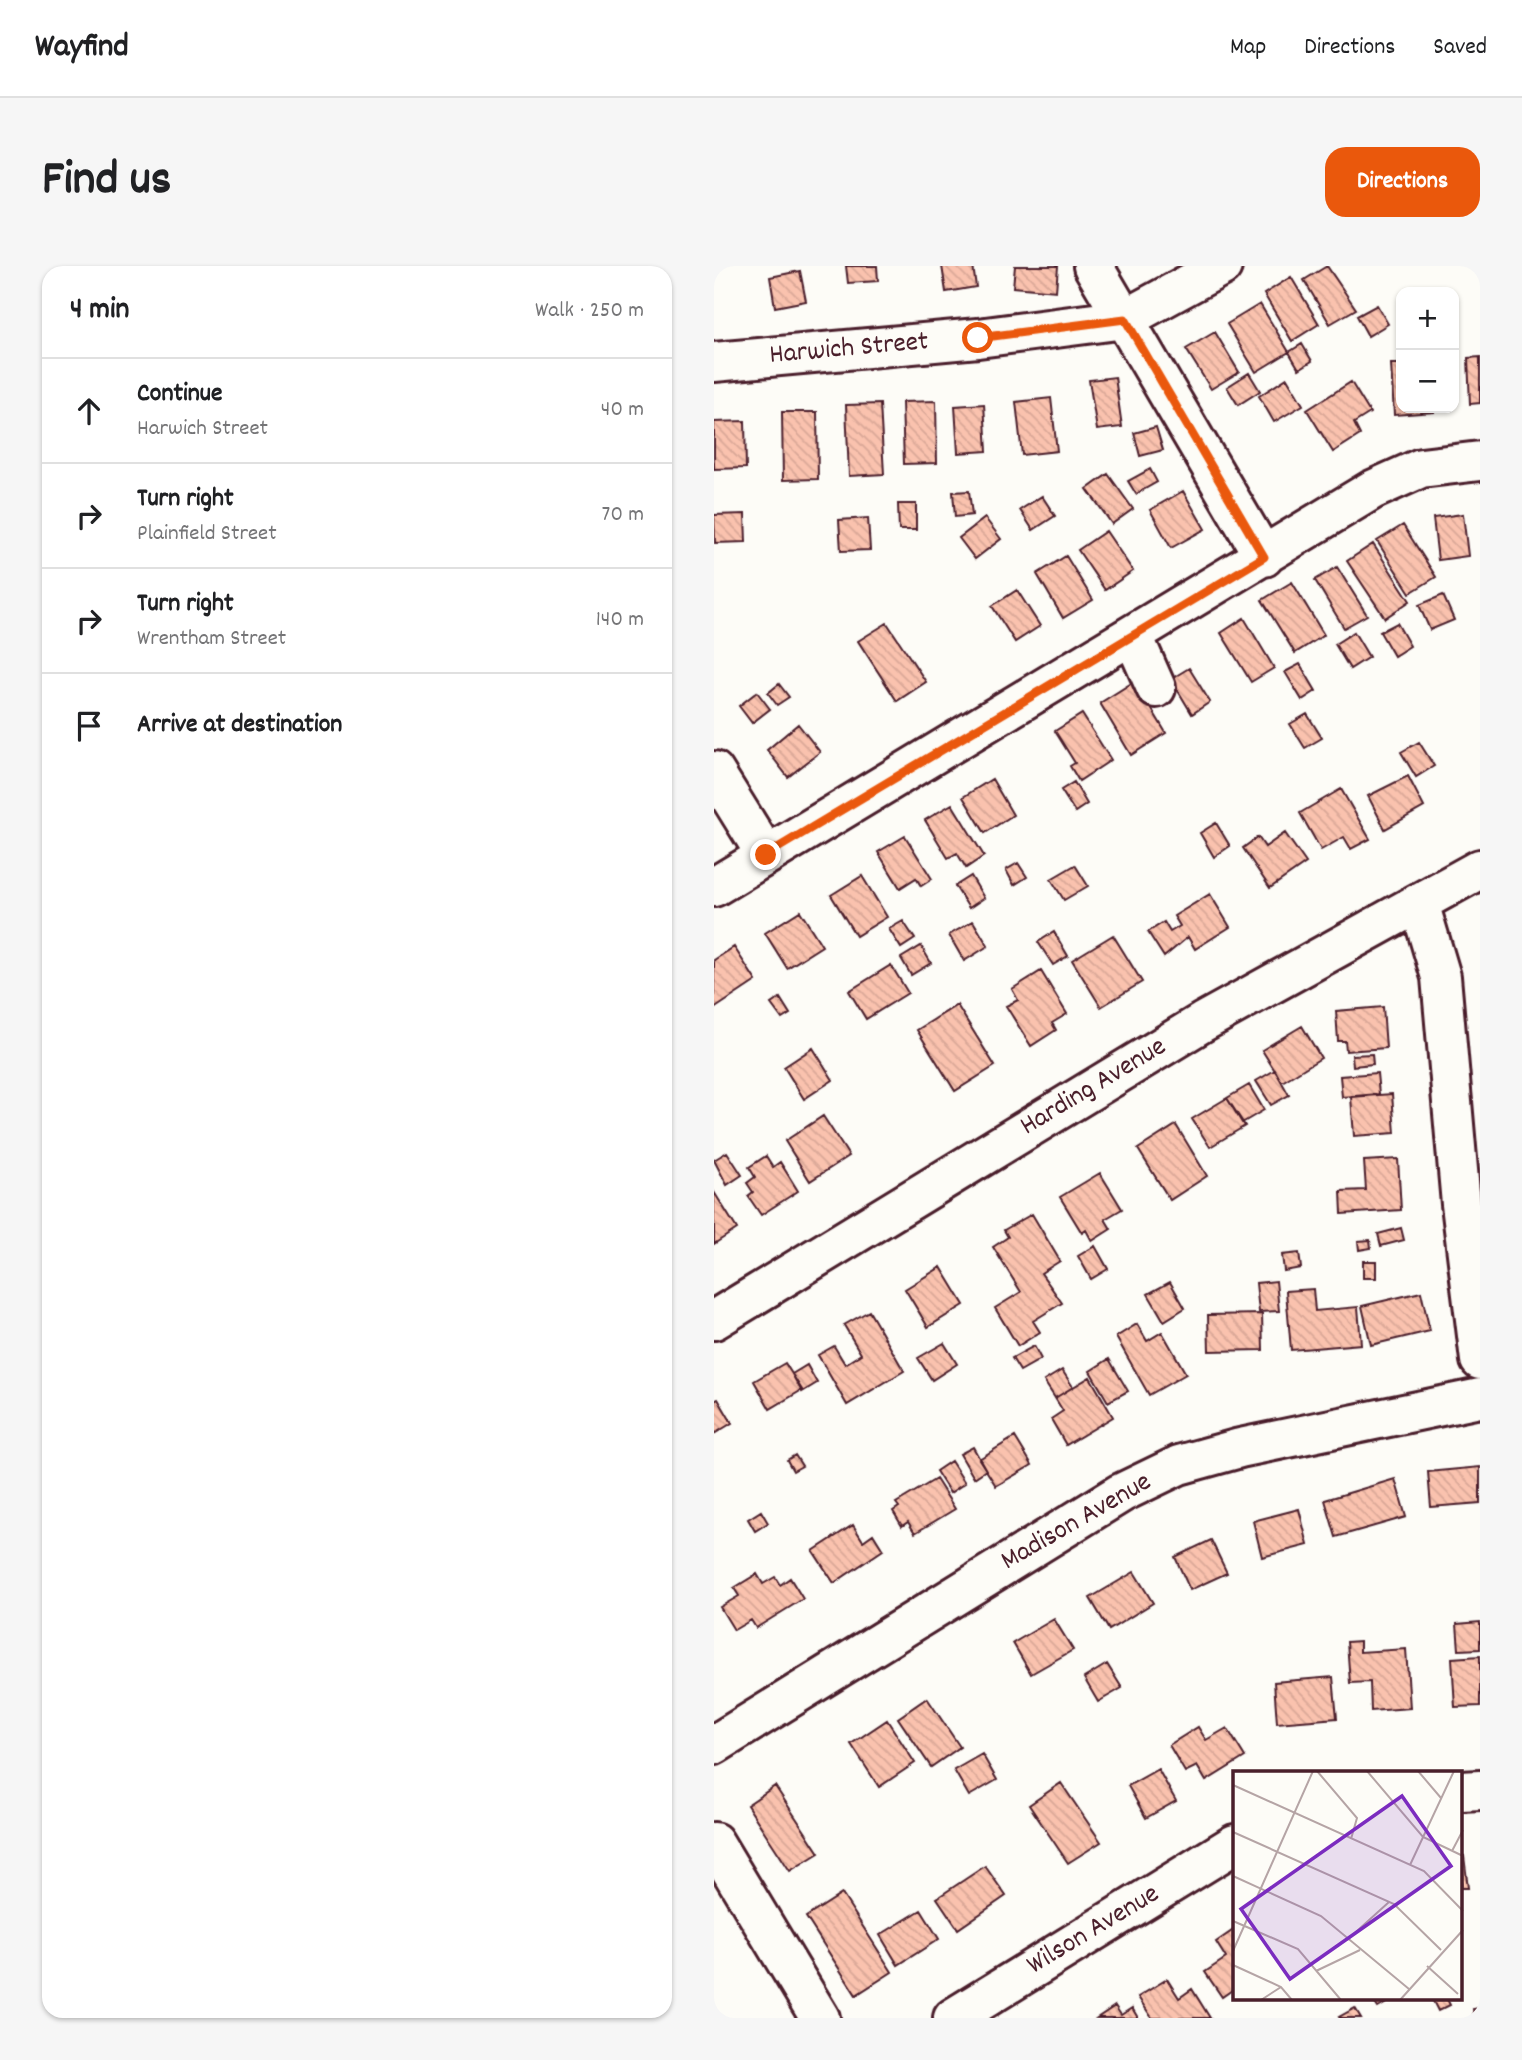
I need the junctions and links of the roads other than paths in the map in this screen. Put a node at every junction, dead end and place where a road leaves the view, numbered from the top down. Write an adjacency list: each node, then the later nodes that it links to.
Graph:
1 (1093, 266): 3 (street)
2 (1222, 266): 3 (street, Harwich Street)
3 (1125, 319): 4 (street, Harwich Street); 6 (street)
4 (714, 362)
5 (1480, 461): 6 (street)
6 (1264, 557): 7 (street)
7 (1133, 636): 8 (street); 10 (street)
8 (1156, 688)
9 (714, 771): 10 (street)
10 (766, 855): 12 (street)
11 (1480, 869): 13 (street, Harding Avenue)
12 (714, 887)
13 (1419, 903): 14 (street, Harding Avenue); 15 (street)
14 (714, 1320)
15 (1480, 1360)
16 (1480, 1398): 17 (street, Madison Avenue)
17 (714, 1745)
18 (1480, 1790): 19 (street)
19 (1462, 1791)
20 (714, 1842): 22 (street)
21 (1233, 1845): 23 (street, Wilson Avenue)
22 (820, 2018)
23 (953, 2018)

